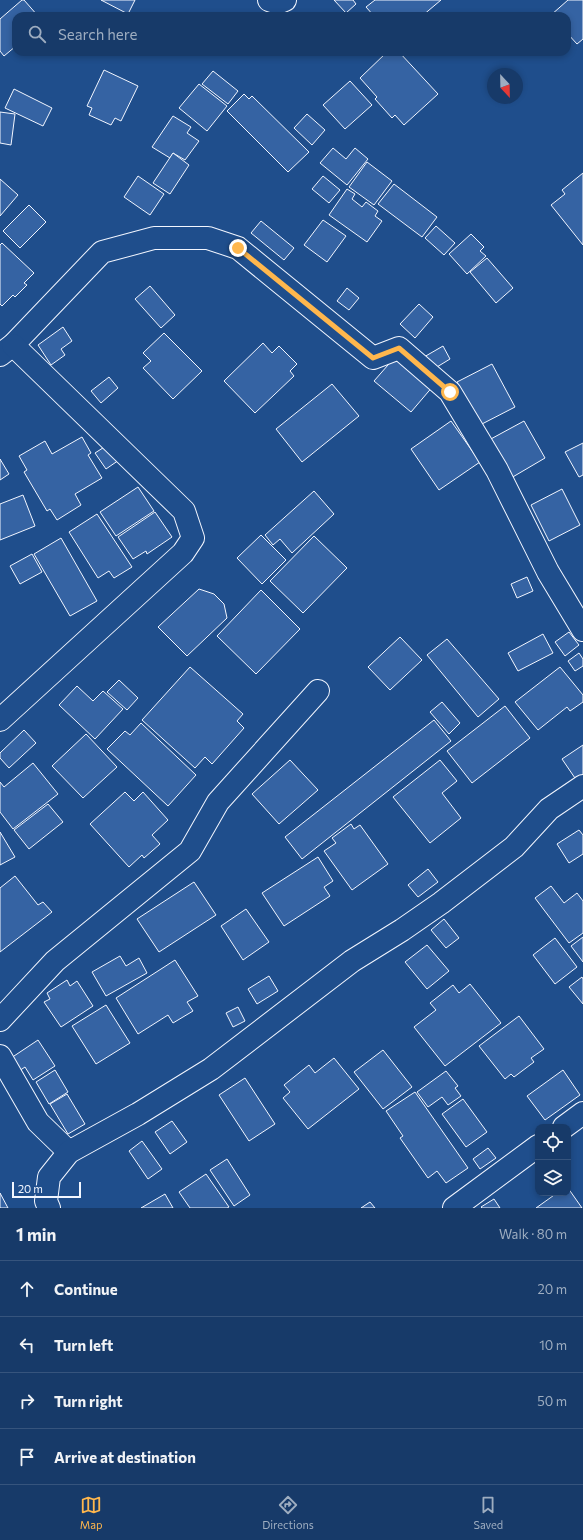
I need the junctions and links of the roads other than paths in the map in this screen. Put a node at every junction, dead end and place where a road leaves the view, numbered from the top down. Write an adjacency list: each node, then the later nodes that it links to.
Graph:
1 (269, 0): 2 (street)
2 (285, 0)
3 (7, 350): 4 (street); 6 (street)
4 (583, 630)
5 (318, 691): 8 (street)
6 (0, 720)
7 (583, 786): 13 (street)
8 (0, 1020)
9 (0, 1056): 13 (street)
10 (583, 1113): 11 (street)
11 (568, 1124)
12 (535, 1148): 15 (street)
13 (69, 1152): 14 (street)
14 (49, 1208)
15 (454, 1208)

